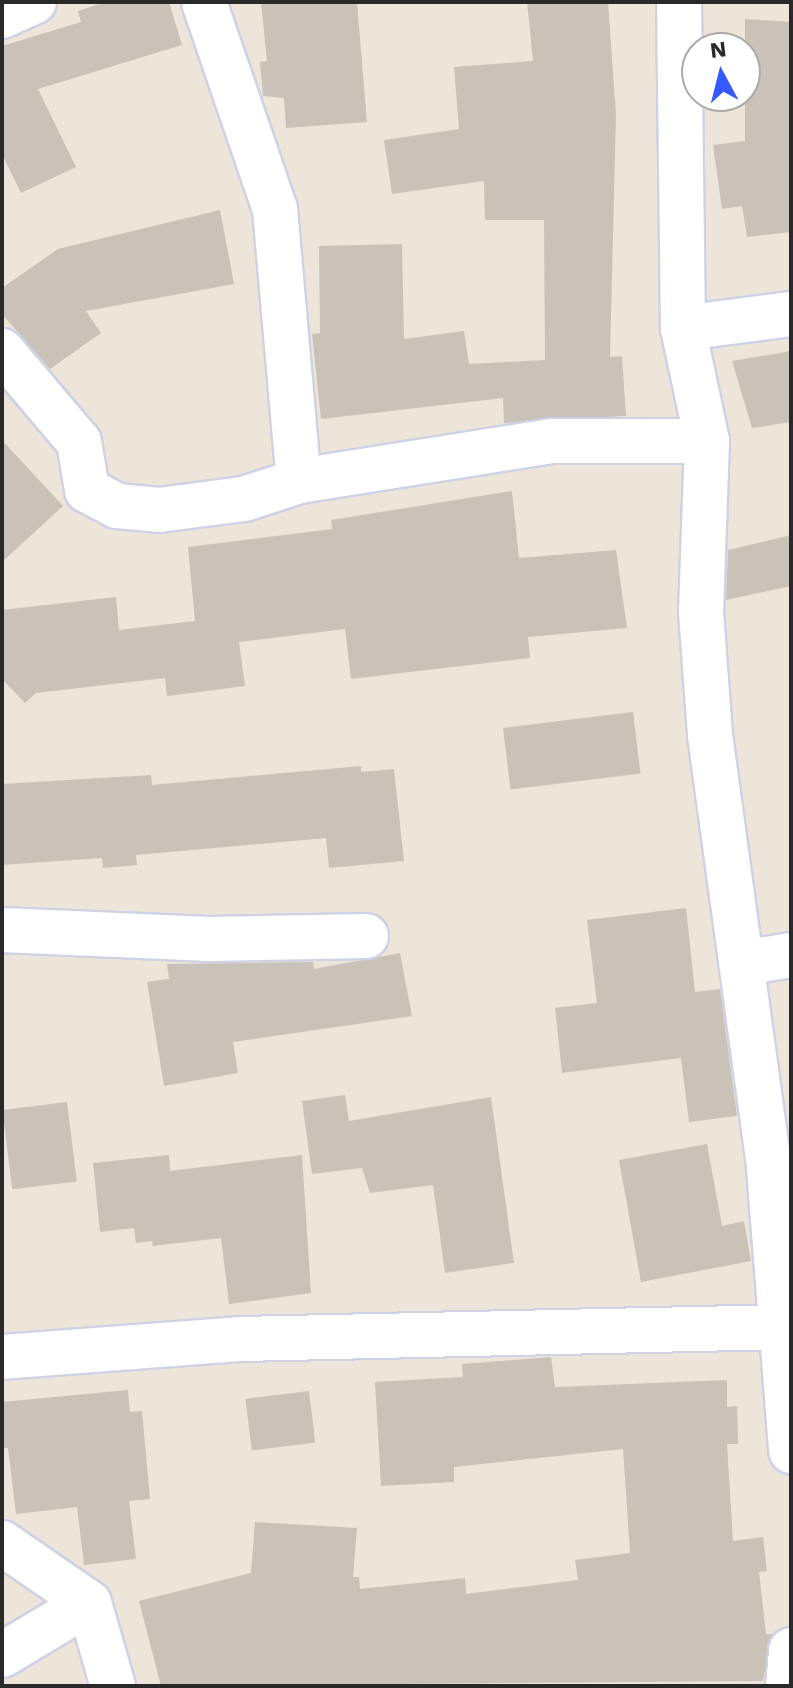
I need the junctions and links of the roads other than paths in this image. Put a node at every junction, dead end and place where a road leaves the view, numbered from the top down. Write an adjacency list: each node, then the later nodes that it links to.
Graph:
1 (34, 2): 4 (street)
2 (204, 2): 9 (street)
3 (679, 2): 6 (street)
4 (2, 16)
5 (791, 314): 6 (street)
6 (683, 328): 8 (street)
7 (2, 351): 9 (street)
8 (707, 441): 9 (street); 13 (street)
9 (299, 481)
10 (2, 930): 11 (street)
11 (366, 936)
12 (791, 955): 13 (street)
13 (742, 963): 14 (street)
14 (785, 1327): 15 (street); 16 (street)
15 (2, 1357)
16 (791, 1451)
17 (2, 1543): 18 (street)
18 (89, 1603): 19 (street); 20 (street)
19 (2, 1655)
20 (113, 1686)

